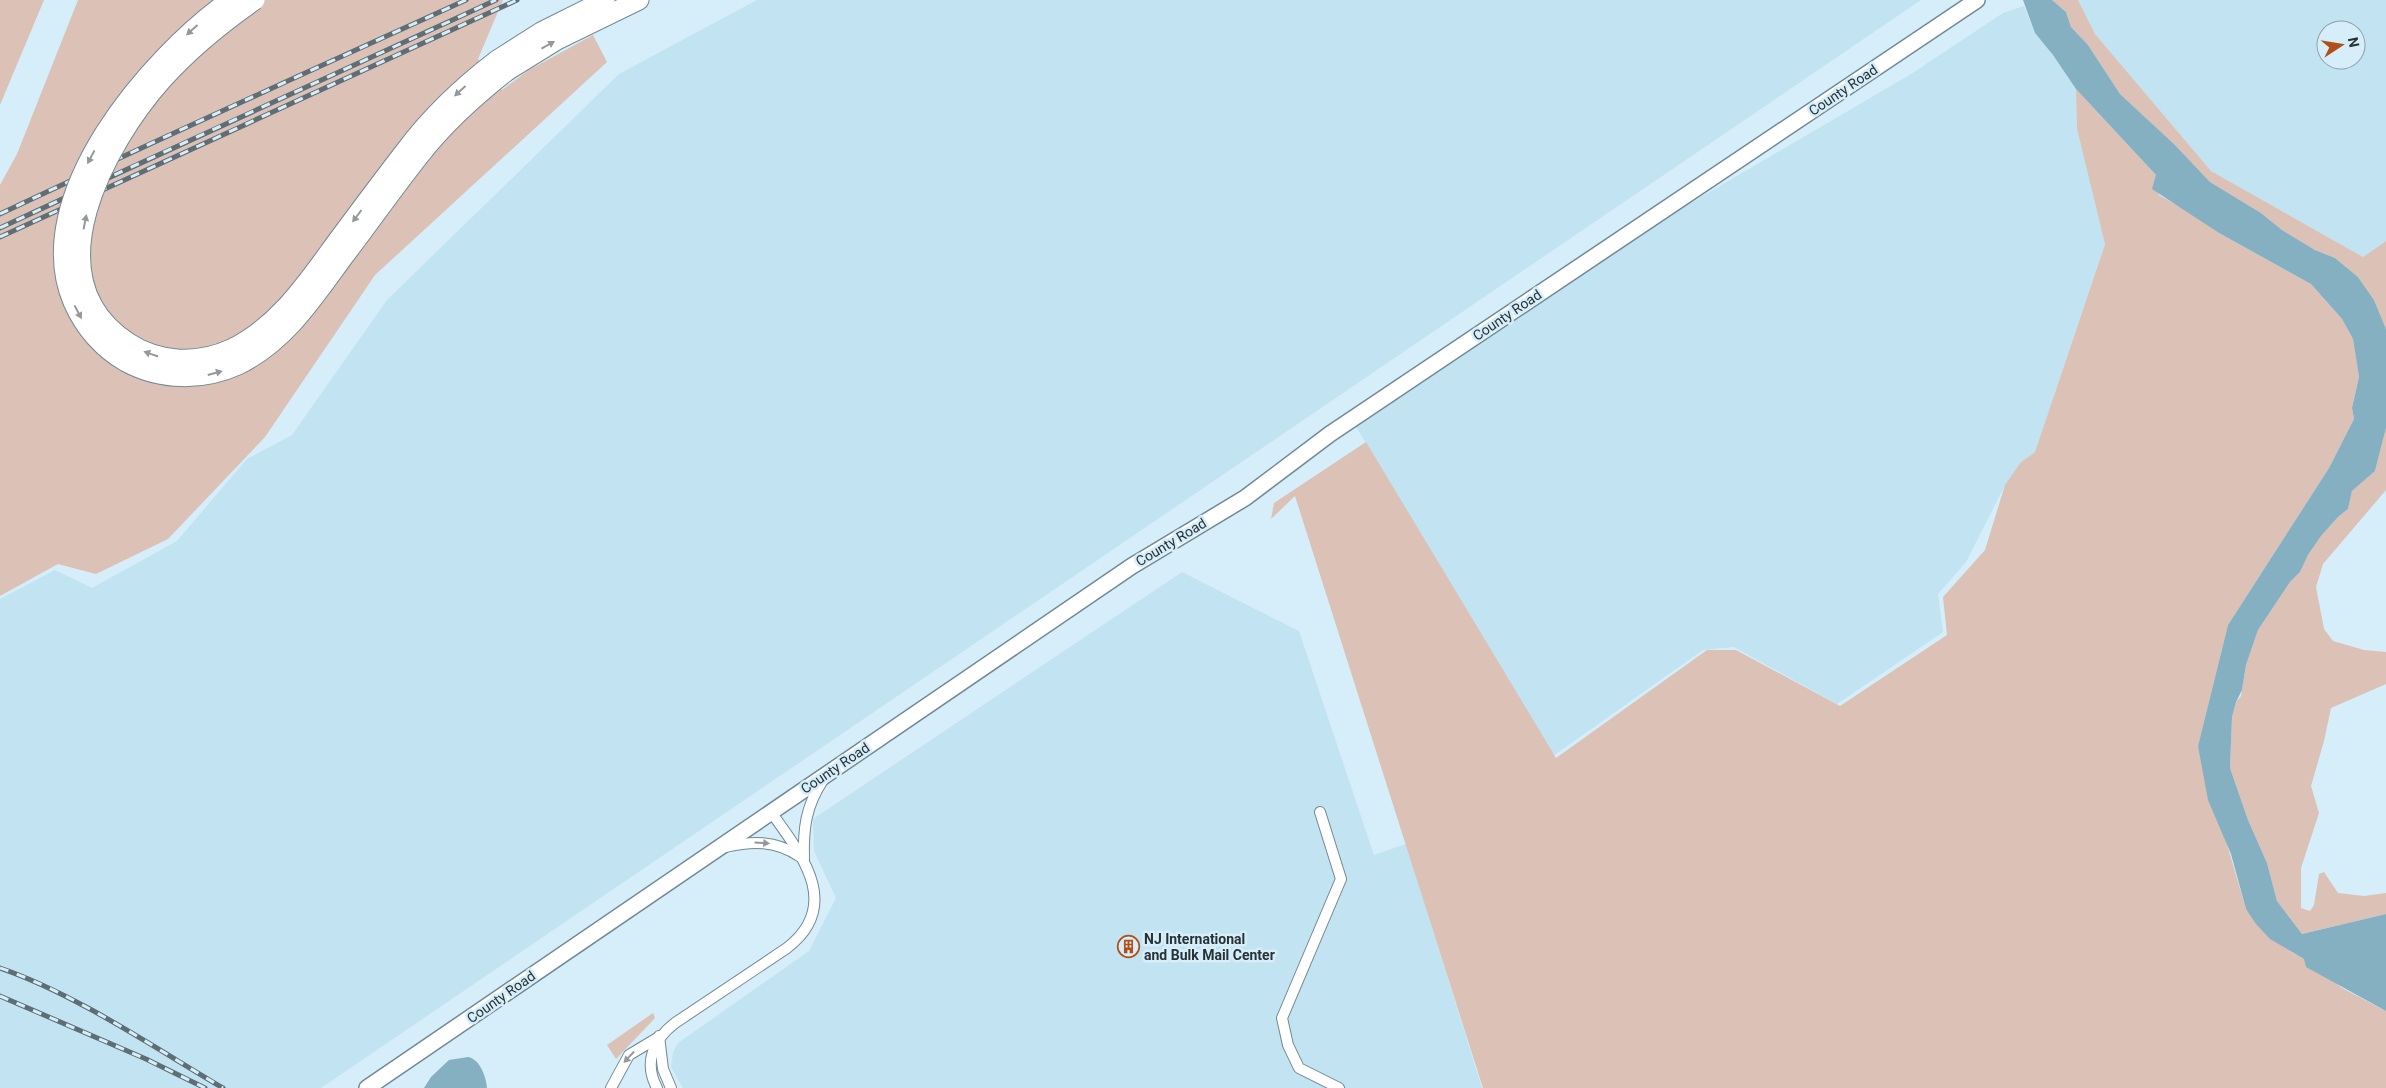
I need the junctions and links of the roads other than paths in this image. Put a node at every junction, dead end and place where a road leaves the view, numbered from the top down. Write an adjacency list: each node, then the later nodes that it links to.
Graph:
1 (230, 0): 6 (highway, one-way to 6, bridge)
2 (255, 0): 6 (highway, one-way to 2, bridge)
3 (606, 0): 6 (highway)
4 (640, 0): 6 (highway, one-way to 4)
5 (1977, 0): 7 (main road, County Road)
6 (502, 65)
7 (826, 774): 8 (main road, County Road); 11 (street)
8 (771, 812): 10 (main road, County Road); 11 (street)
9 (1320, 812): 17 (street)
10 (716, 848): 11 (street, one-way to 11); 14 (main road, County Road)
11 (804, 860): 12 (street)
12 (660, 1036): 13 (street); 15 (street, one-way to 15); 16 (street)
13 (656, 1087)
14 (367, 1088)
15 (611, 1088)
16 (671, 1088)
17 (1339, 1088)

